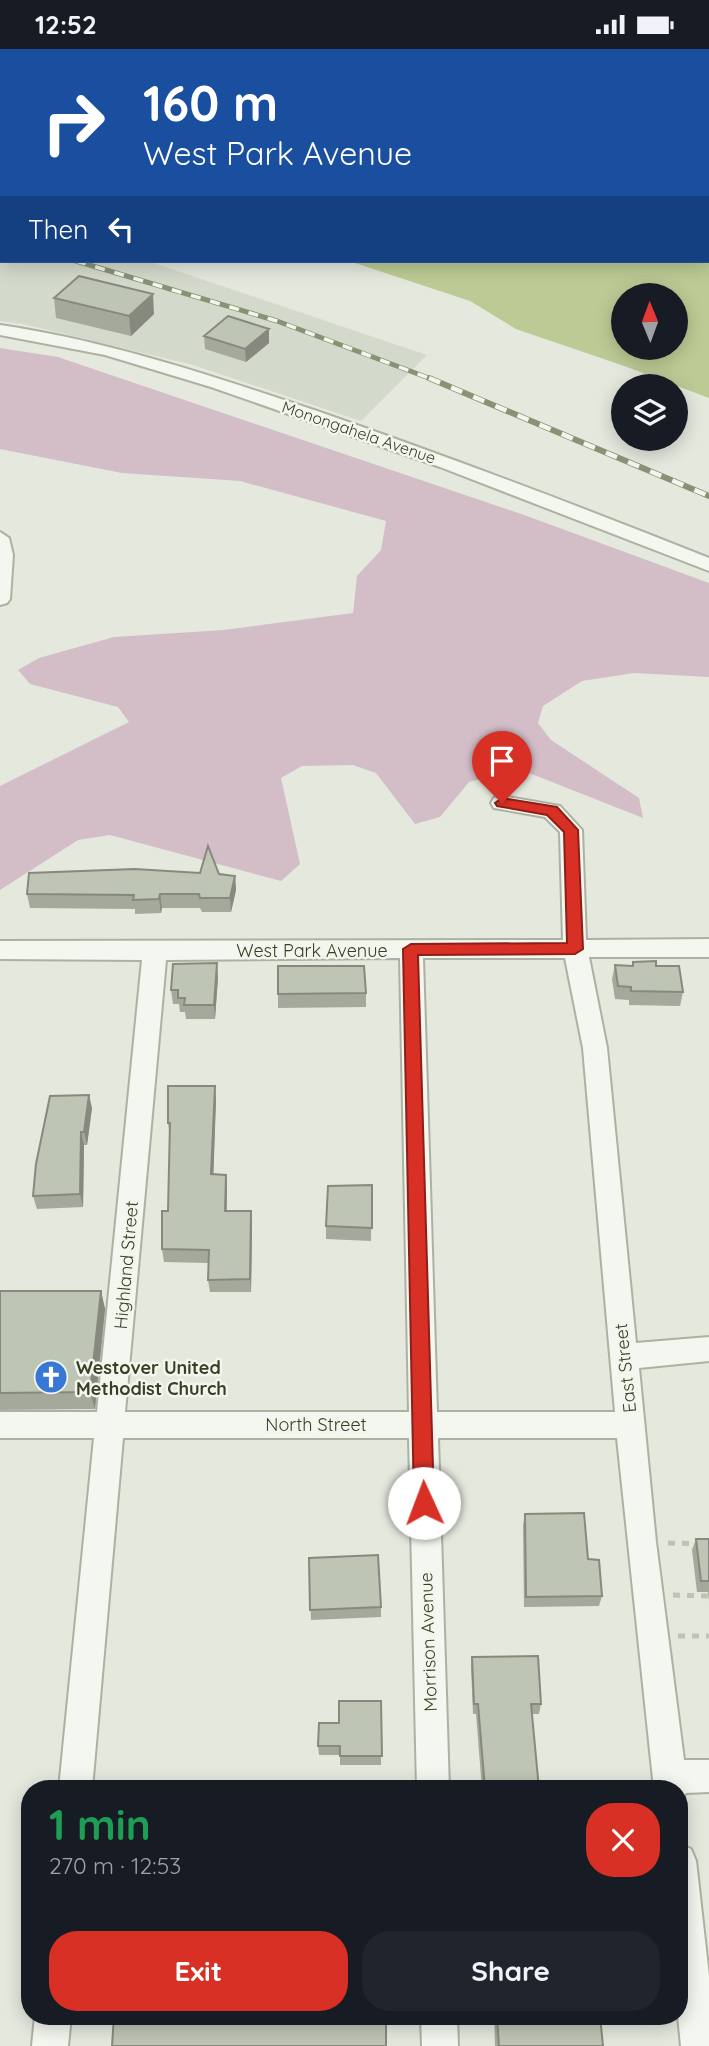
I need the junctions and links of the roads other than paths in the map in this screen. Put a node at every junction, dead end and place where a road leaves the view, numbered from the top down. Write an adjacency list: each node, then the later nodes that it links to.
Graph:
1 (0, 330): 3 (street, Monongahela Avenue)
2 (0, 538): 4 (street)
3 (709, 565)
4 (0, 599)
5 (502, 803): 8 (street, East Street)
6 (709, 948): 8 (street, West Park Avenue)
7 (411, 949): 8 (street, West Park Avenue); 10 (street, West Park Avenue); 15 (street, Morrison Avenue)
8 (575, 949): 12 (street, East Street)
9 (0, 950): 10 (street, West Park Avenue)
10 (155, 951): 13 (street, Highland Street)
11 (709, 1349): 12 (street)
12 (623, 1357): 16 (street, East Street)
13 (111, 1423): 14 (street, North Street); 15 (street, North Street); 18 (street, Highland Street)
14 (0, 1425)
15 (422, 1425): 16 (street, North Street); 19 (street, Morrison Avenue)
16 (631, 1425): 20 (street, East Street)
17 (709, 1776): 21 (street)
18 (76, 1780)
19 (433, 1780)
20 (670, 1780)
21 (687, 1780)
22 (688, 1944): 27 (street)
23 (52, 2025): 25 (street)
24 (439, 2025): 26 (street)
25 (50, 2046)
26 (440, 2046)
27 (699, 2046)

